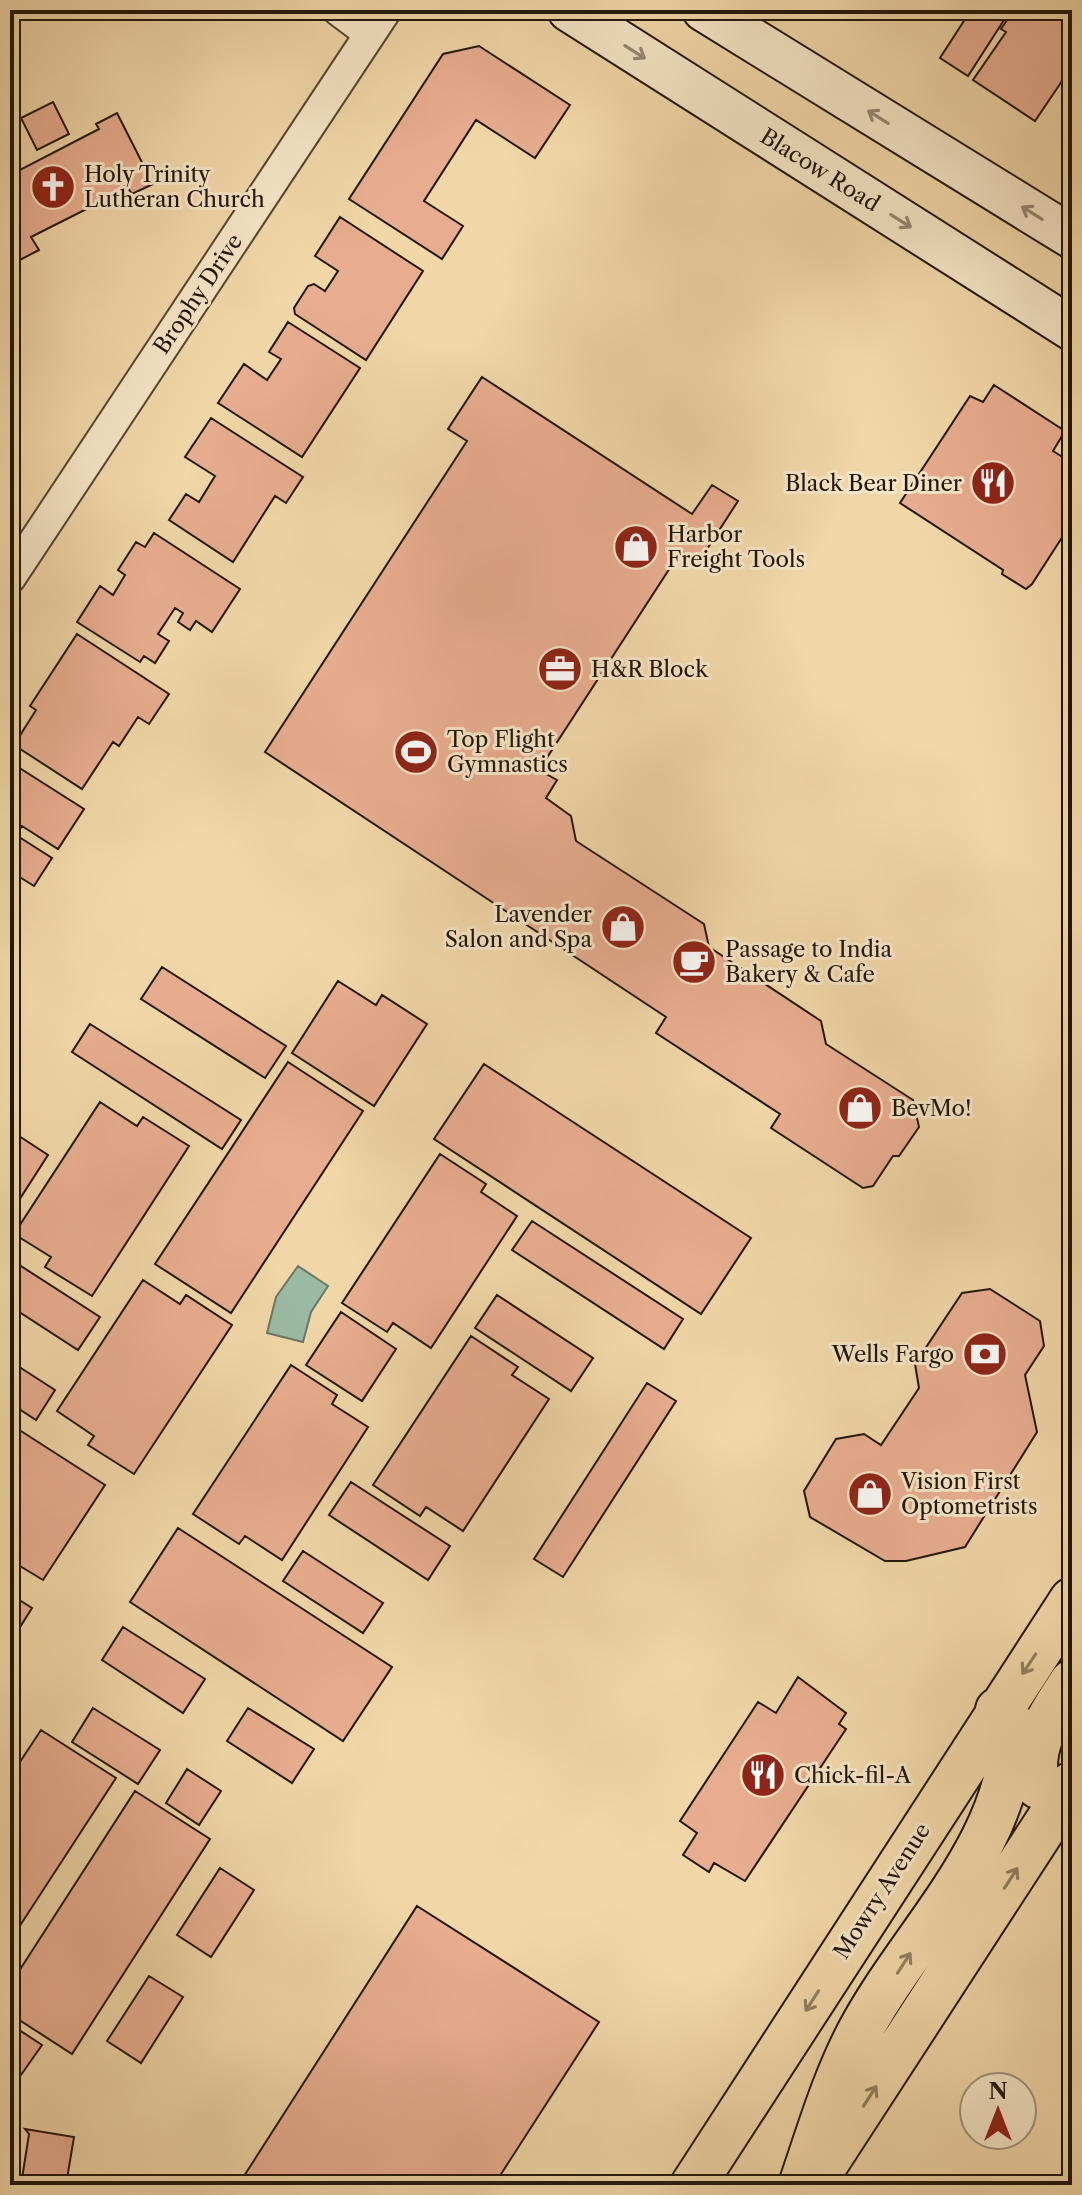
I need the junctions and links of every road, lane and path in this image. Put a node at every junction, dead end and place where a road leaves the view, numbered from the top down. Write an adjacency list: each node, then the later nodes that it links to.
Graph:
1 (338, 10): 4 (street)
2 (569, 10): 6 (main road, Blacow Road, one-way to 6)
3 (704, 10): 5 (main road, one-way to 3)
4 (378, 22): 7 (street, Brophy Drive)
5 (1072, 237)
6 (1072, 329)
7 (10, 578)
8 (1072, 1600): 10 (main road, Mowry Avenue, one-way to 10)
9 (1072, 1682): 11 (main road)
10 (998, 1710): 12 (main road, Mowry Avenue, one-way to 12); 13 (main road, one-way to 10)
11 (1063, 1798): 14 (main road, one-way to 11)
12 (693, 2185)
13 (801, 2185)
14 (812, 2185)

